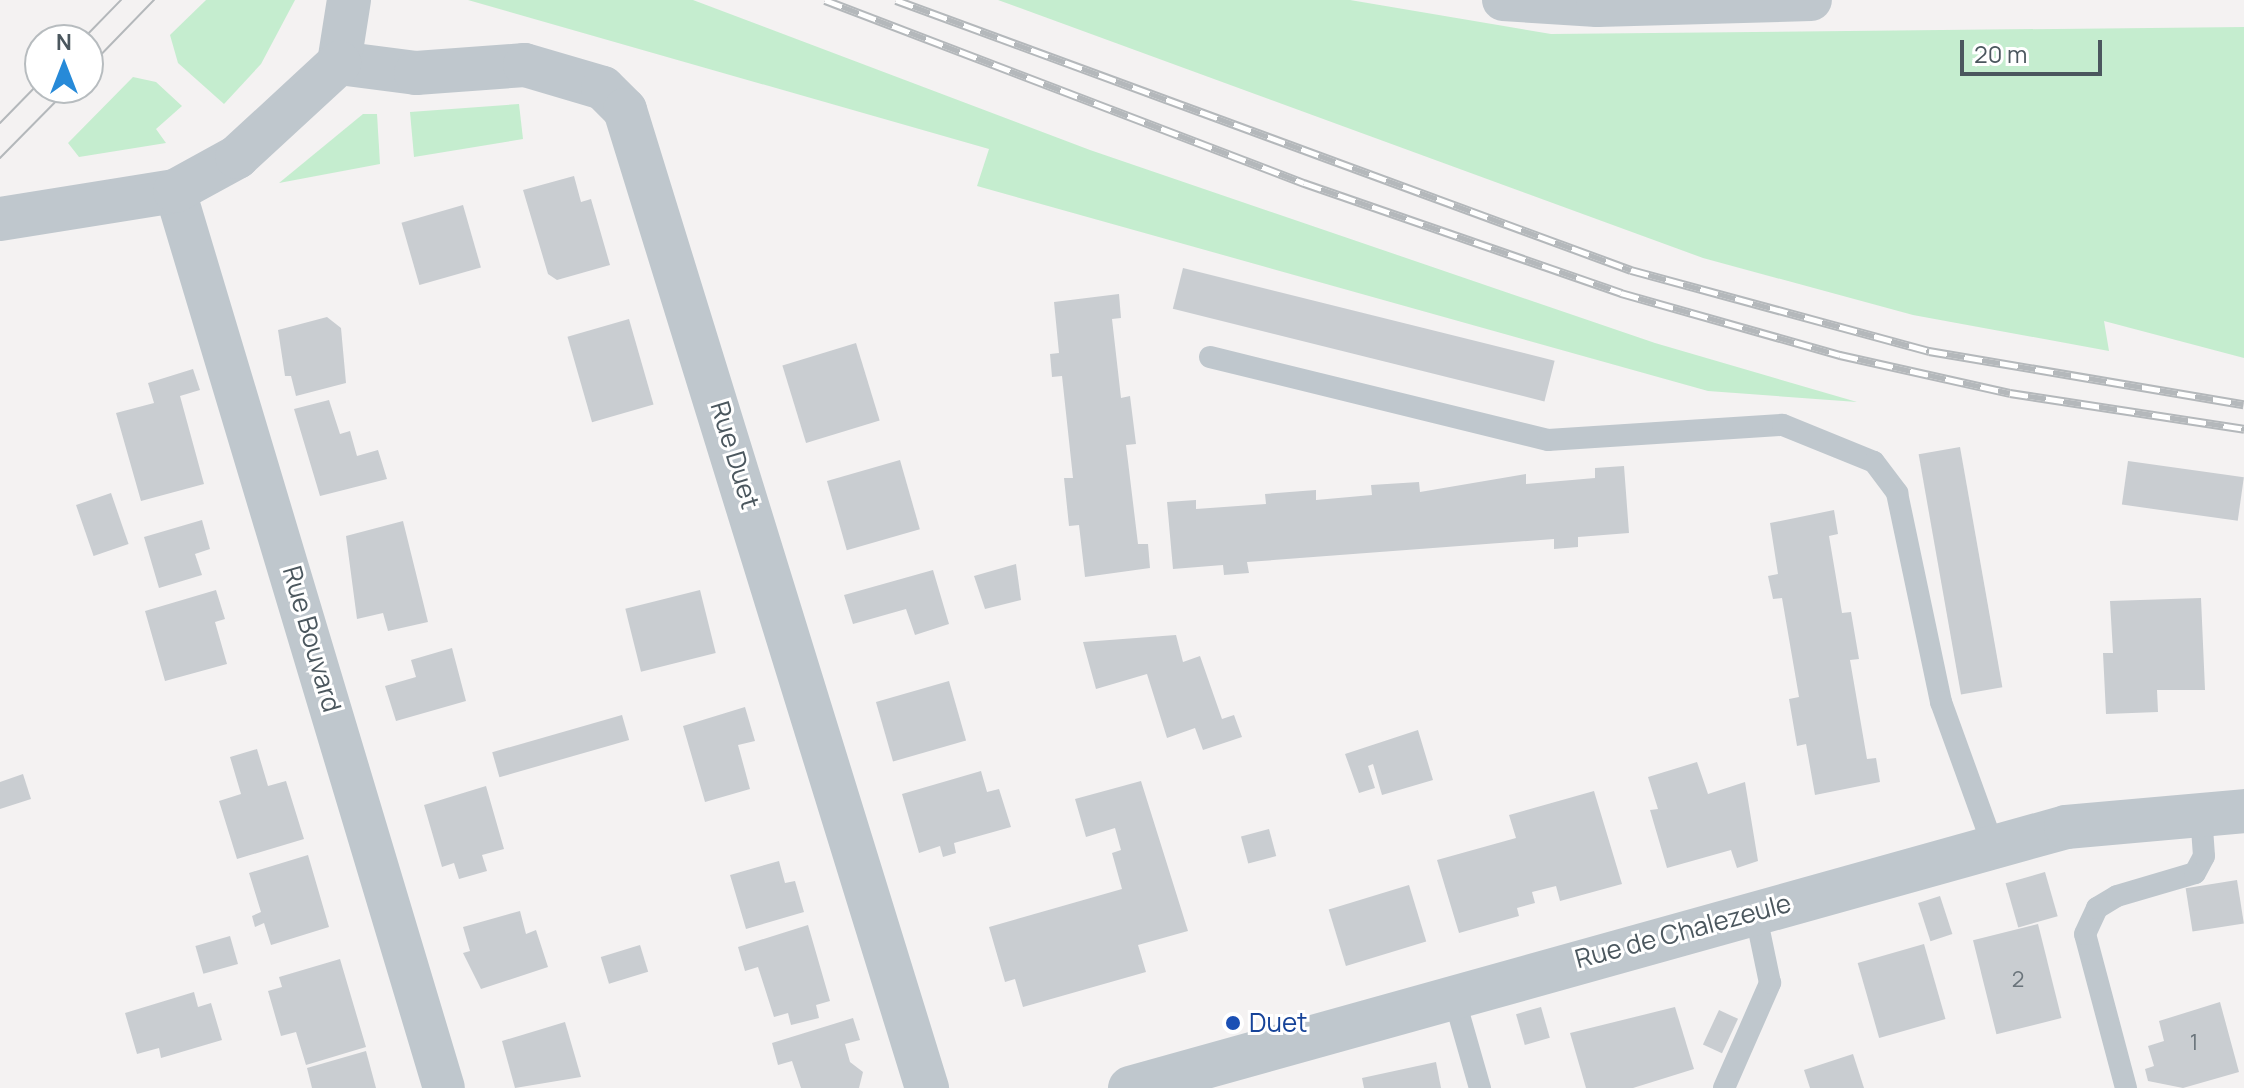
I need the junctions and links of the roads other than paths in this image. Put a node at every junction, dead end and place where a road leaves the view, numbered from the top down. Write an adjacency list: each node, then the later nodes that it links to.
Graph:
1 (349, 0): 4 (street)
2 (1503, 0): 3 (street)
3 (1811, 0)
4 (339, 63): 5 (street); 14 (street, Rue Duet)
5 (175, 191): 6 (street); 13 (street, Rue Bouvard)
6 (0, 219)
7 (1210, 357): 10 (lane)
8 (2244, 811): 9 (street, Rue de Chalezeule)
9 (2201, 814): 10 (street, Rue de Chalezeule); 18 (lane)
10 (1993, 846): 11 (street, Rue de Chalezeule)
11 (1755, 911): 12 (street, Rue de Chalezeule); 17 (lane)
12 (1453, 994): 15 (street, Rue de Chalezeule); 16 (lane)
13 (444, 1088)
14 (927, 1088)
15 (1130, 1088)
16 (1480, 1088)
17 (1724, 1088)
18 (2126, 1088)

